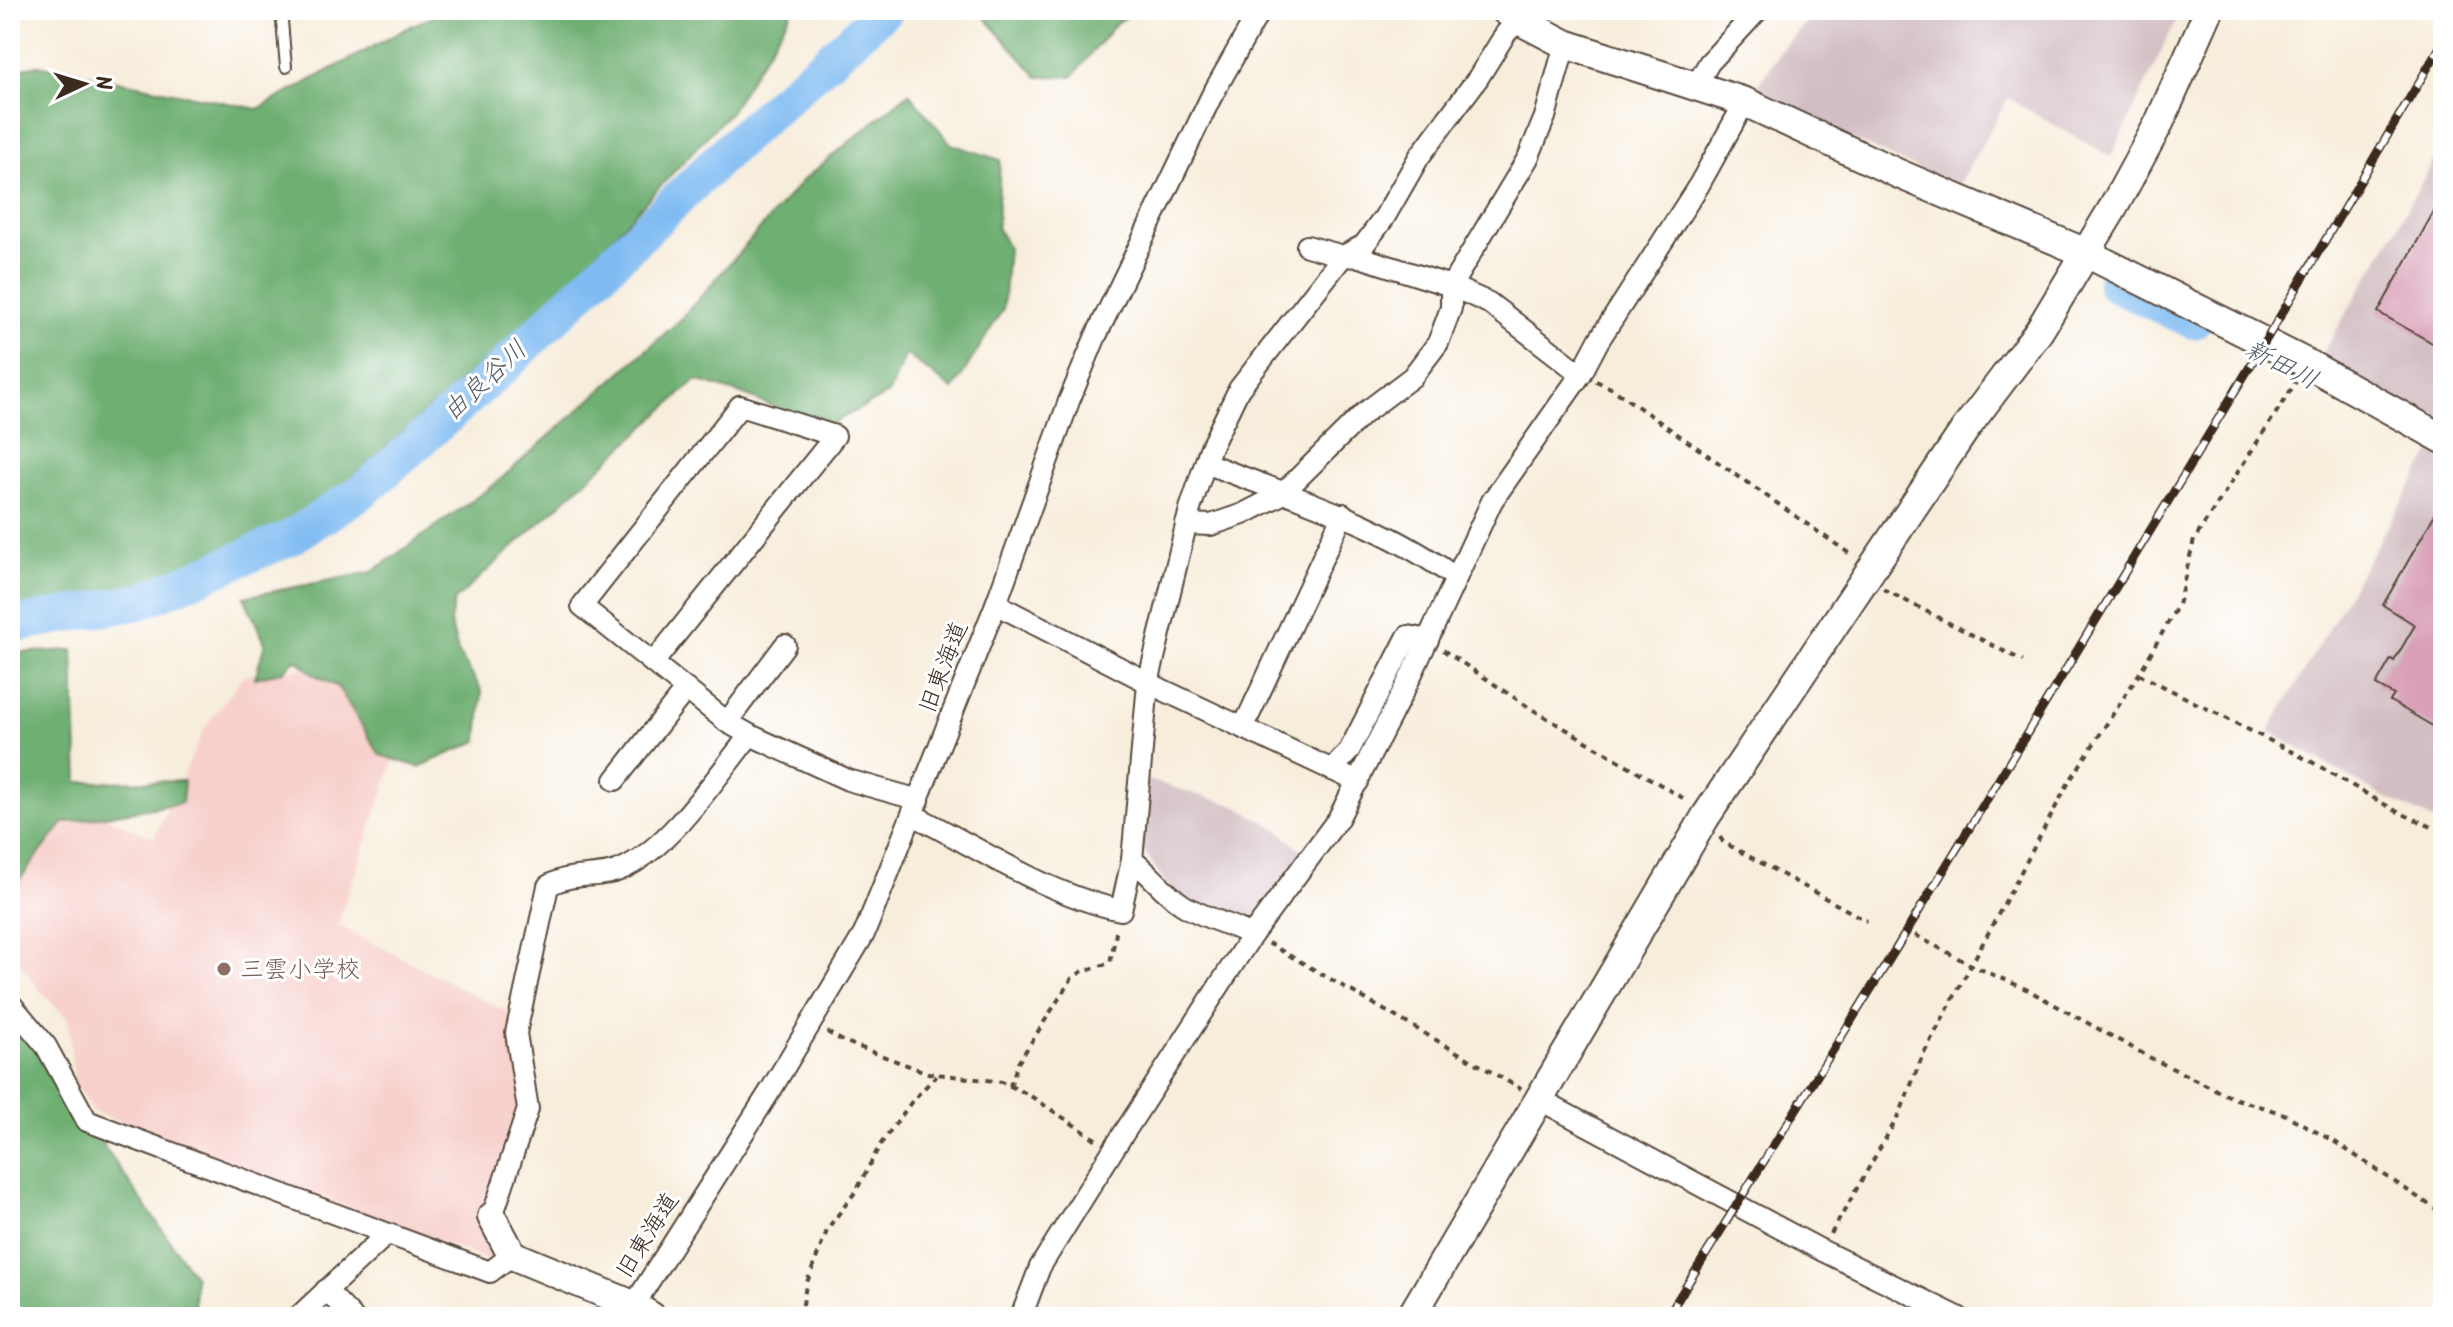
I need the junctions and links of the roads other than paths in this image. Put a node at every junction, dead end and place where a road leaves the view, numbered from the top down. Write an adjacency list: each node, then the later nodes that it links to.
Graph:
1 (281, 10): 7 (lane)
2 (1260, 10): 21 (street, 旧東海道)
3 (1758, 10): 8 (street)
4 (2209, 10): 11 (street)
5 (1512, 15): 6 (street); 12 (street)
6 (1565, 44): 8 (street); 13 (street)
7 (286, 67)
8 (1696, 86): 9 (street)
9 (1745, 102): 11 (street); 14 (street)
10 (1307, 246): 12 (street)
11 (2086, 253): 15 (street); 37 (street)
12 (1343, 256): 13 (street); 16 (street)
13 (1451, 286): 14 (street); 17 (street)
14 (1581, 374): 20 (street)
15 (2443, 439)
16 (1206, 463): 17 (street); 19 (street)
17 (1282, 494): 18 (street); 19 (street)
18 (1343, 514): 20 (street); 28 (street)
19 (1186, 524): 25 (street)
20 (1456, 578): 22 (street)
21 (996, 604): 25 (street); 33 (street, 旧東海道)
22 (1428, 640): 30 (street); 32 (street)
23 (785, 645): 27 (street)
24 (653, 663): 24 (street); 26 (street)
25 (1148, 683): 28 (street); 34 (street)
26 (686, 689): 27 (street); 31 (street)
27 (727, 722): 29 (street)
28 (1243, 728): 30 (street)
29 (750, 735): 33 (street); 38 (street)
30 (1332, 770): 32 (street)
31 (615, 780)
32 (1358, 782): 35 (street)
33 (916, 808): 34 (street); 42 (street, 旧東海道)
34 (1132, 860): 35 (street)
35 (1252, 935): 45 (street)
36 (10, 1003): 39 (street)
37 (1540, 1100): 46 (street); 47 (street)
38 (492, 1217): 40 (street)
39 (387, 1234): 40 (street); 41 (street)
40 (512, 1255): 42 (street)
41 (326, 1290): 43 (street); 44 (street)
42 (637, 1313)
43 (298, 1317)
44 (352, 1317)
45 (1021, 1317)
46 (1411, 1317)
47 (1958, 1317)

